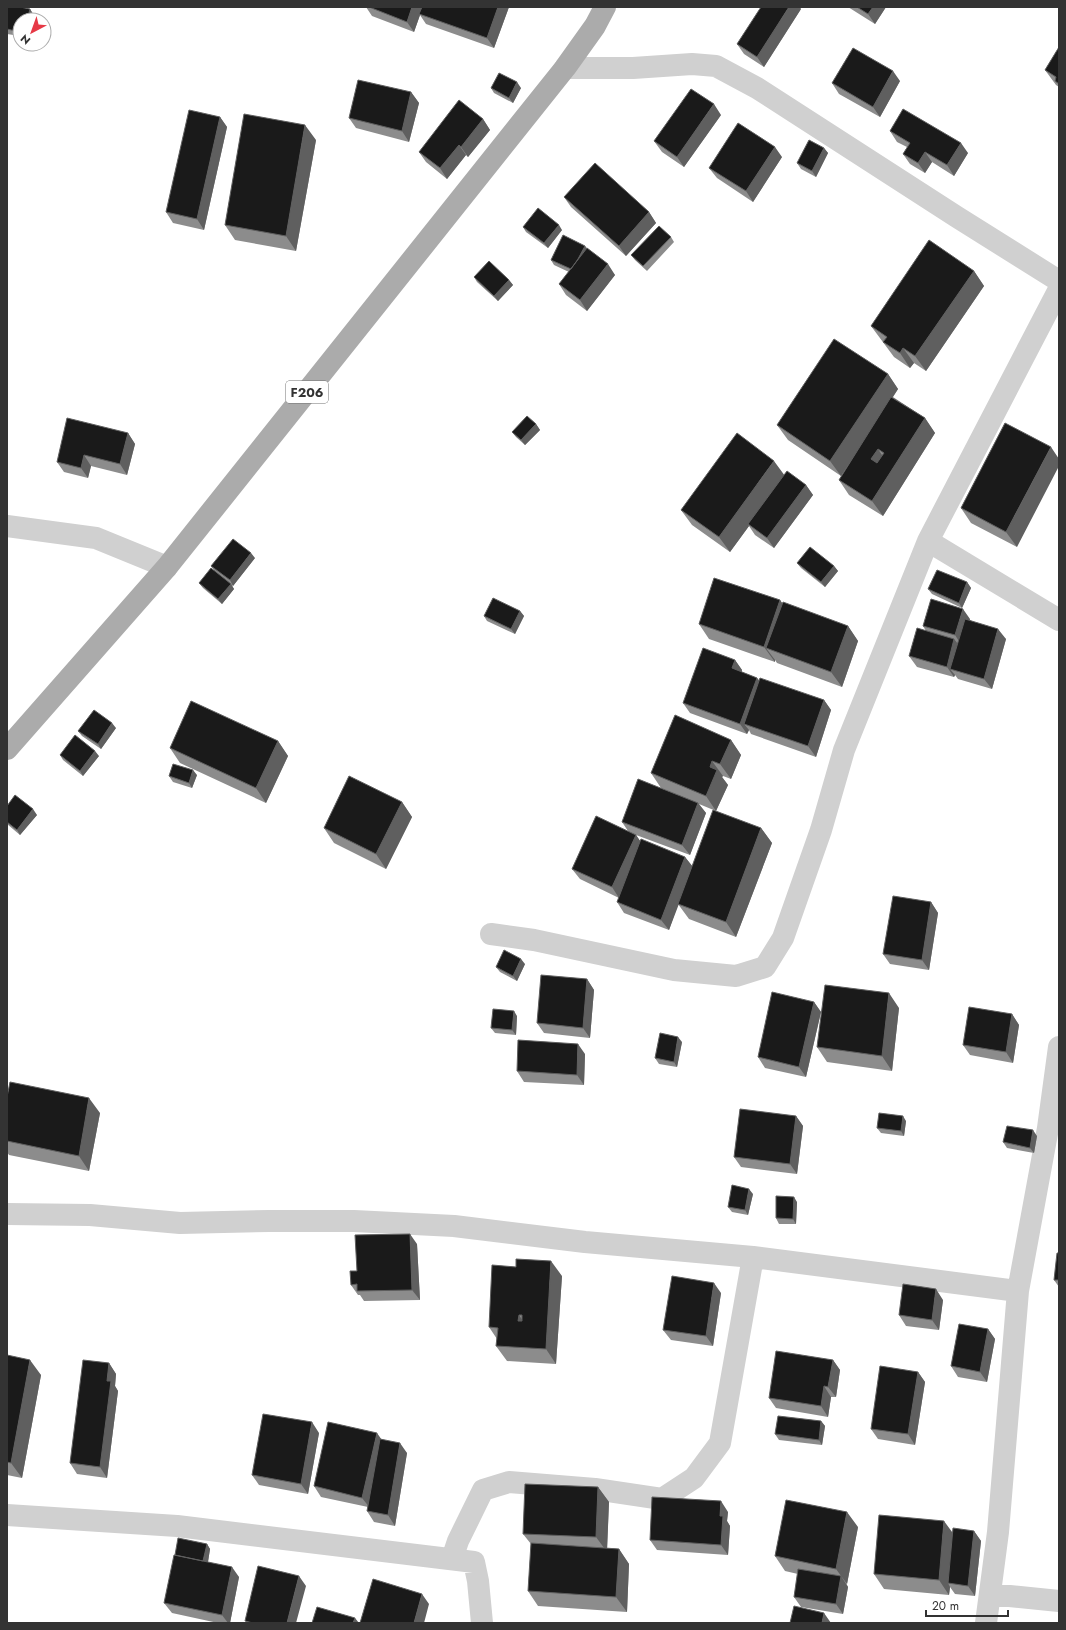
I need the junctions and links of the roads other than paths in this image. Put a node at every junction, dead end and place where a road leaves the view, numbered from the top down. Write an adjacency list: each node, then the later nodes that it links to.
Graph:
1 (605, 7): 3 (main road, F206)
2 (618, 7): 3 (main road, F206)
3 (595, 26): 4 (main road, F206)
4 (565, 68): 5 (street); 9 (main road, F206)
5 (1059, 281)
6 (1059, 289): 8 (street)
7 (7, 526): 9 (street)
8 (928, 541): 10 (street); 12 (street)
9 (167, 567): 11 (main road, F206)
10 (1059, 620)
11 (7, 749)
12 (491, 934)
13 (1059, 1047): 16 (street)
14 (7, 1214): 15 (street)
15 (753, 1257): 16 (street); 18 (street)
16 (1018, 1291): 19 (street)
17 (7, 1515): 18 (street)
18 (452, 1559): 21 (street)
19 (990, 1594): 20 (street); 22 (street)
20 (1059, 1601)
21 (482, 1623)
22 (986, 1623)

